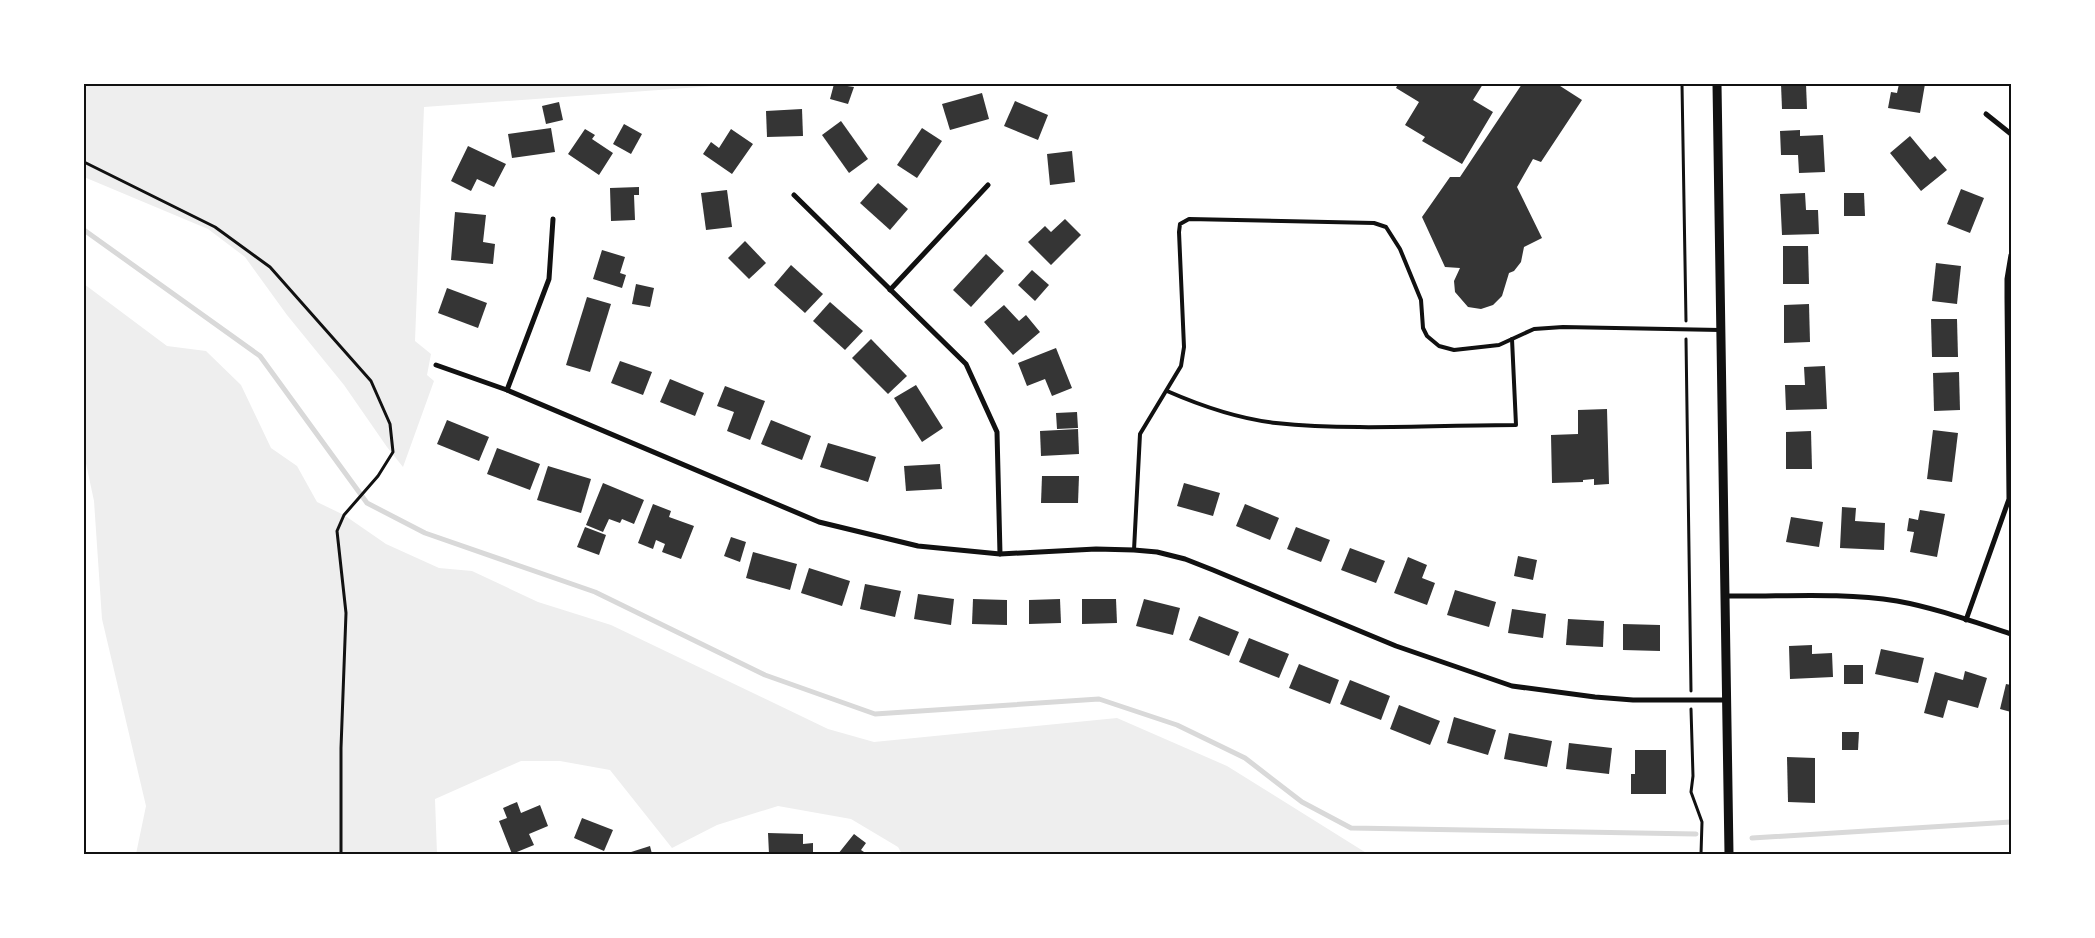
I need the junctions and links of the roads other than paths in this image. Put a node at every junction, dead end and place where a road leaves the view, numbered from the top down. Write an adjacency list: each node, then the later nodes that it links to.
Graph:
1 (1717, 84): 9 (street)
2 (1986, 114): 3 (street)
3 (2011, 134)
4 (988, 185): 8 (street)
5 (794, 195): 8 (street)
6 (553, 219): 13 (street)
7 (2011, 255): 12 (street)
8 (890, 290): 16 (street)
9 (1720, 330): 10 (lane); 17 (street)
10 (1512, 339): 14 (lane); 14 (lane)
11 (436, 365): 13 (street)
12 (2010, 387): 18 (street)
13 (507, 390): 16 (street)
14 (1166, 391): 15 (lane)
15 (1134, 550): 16 (street); 20 (street)
16 (1000, 554)
17 (1724, 596): 18 (street); 20 (street)
18 (1966, 620): 19 (street)
19 (2011, 634)
20 (1725, 700): 21 (street)
21 (1729, 854)

